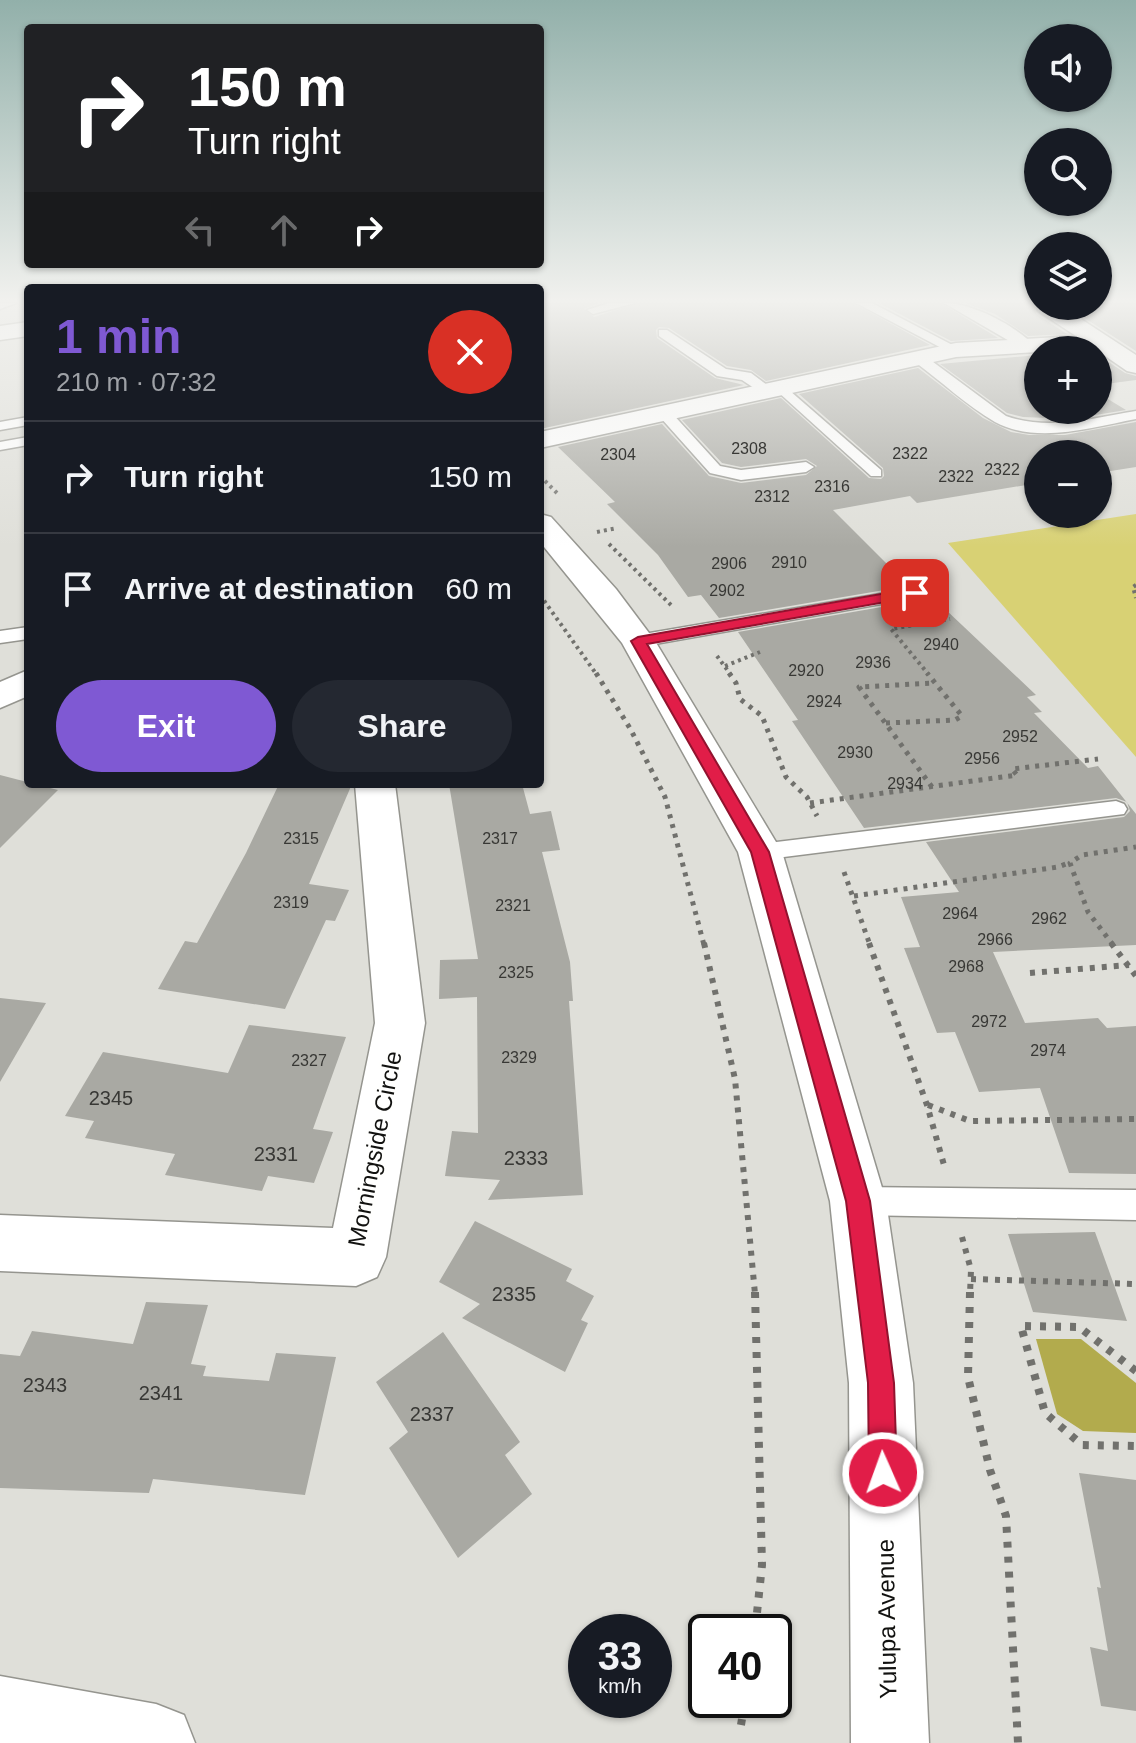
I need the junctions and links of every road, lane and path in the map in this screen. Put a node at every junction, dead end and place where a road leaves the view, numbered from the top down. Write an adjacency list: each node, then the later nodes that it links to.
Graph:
1 (763, 384): 4 (lane)
2 (801, 384): 4 (street)
3 (954, 384): 6 (lane)
4 (775, 390): 5 (street); 13 (lane)
5 (665, 414): 9 (street); 12 (lane)
6 (1136, 415)
7 (24, 422): 8 (lane)
8 (0, 426)
9 (544, 439)
10 (24, 442): 11 (lane)
11 (0, 446)
12 (806, 467)
13 (876, 473)
14 (617, 528): 15 (path)
15 (558, 535): 25 (street, Yulupa Avenue)
16 (1136, 585): 19 (path)
17 (915, 593): 25 (lane)
18 (664, 596): 21 (path)
19 (1136, 598)
20 (544, 600): 51 (path)
21 (674, 600)
22 (950, 619): 27 (path)
23 (24, 634): 24 (lane)
24 (0, 637)
25 (638, 641): 36 (street, Yulupa Avenue)
26 (24, 683): 28 (street)
27 (935, 683): 29 (path); 29 (path)
28 (0, 697)
29 (886, 723): 31 (path)
30 (1098, 759): 31 (path)
31 (932, 787): 33 (path)
32 (375, 788): 46 (street, Morningside Circle)
33 (810, 803)
34 (1116, 809): 36 (lane)
35 (1136, 847): 37 (path)
36 (760, 852): 44 (street, Yulupa Avenue)
37 (1071, 862): 38 (path); 39 (path)
38 (854, 896)
39 (1130, 964): 40 (path); 41 (path)
40 (1030, 973)
41 (1136, 976)
42 (927, 1105): 43 (path)
43 (1136, 1119)
44 (858, 1201): 45 (lane); 56 (street, Yulupa Avenue)
45 (1136, 1205)
46 (0, 1243)
47 (971, 1279): 48 (path)
48 (1136, 1284)
49 (1136, 1371): 50 (path)
50 (1136, 1446)
51 (757, 1614)
52 (0, 1715): 55 (street)
53 (742, 1718): 54 (path)
54 (741, 1725)
55 (156, 1743)
56 (890, 1743)

